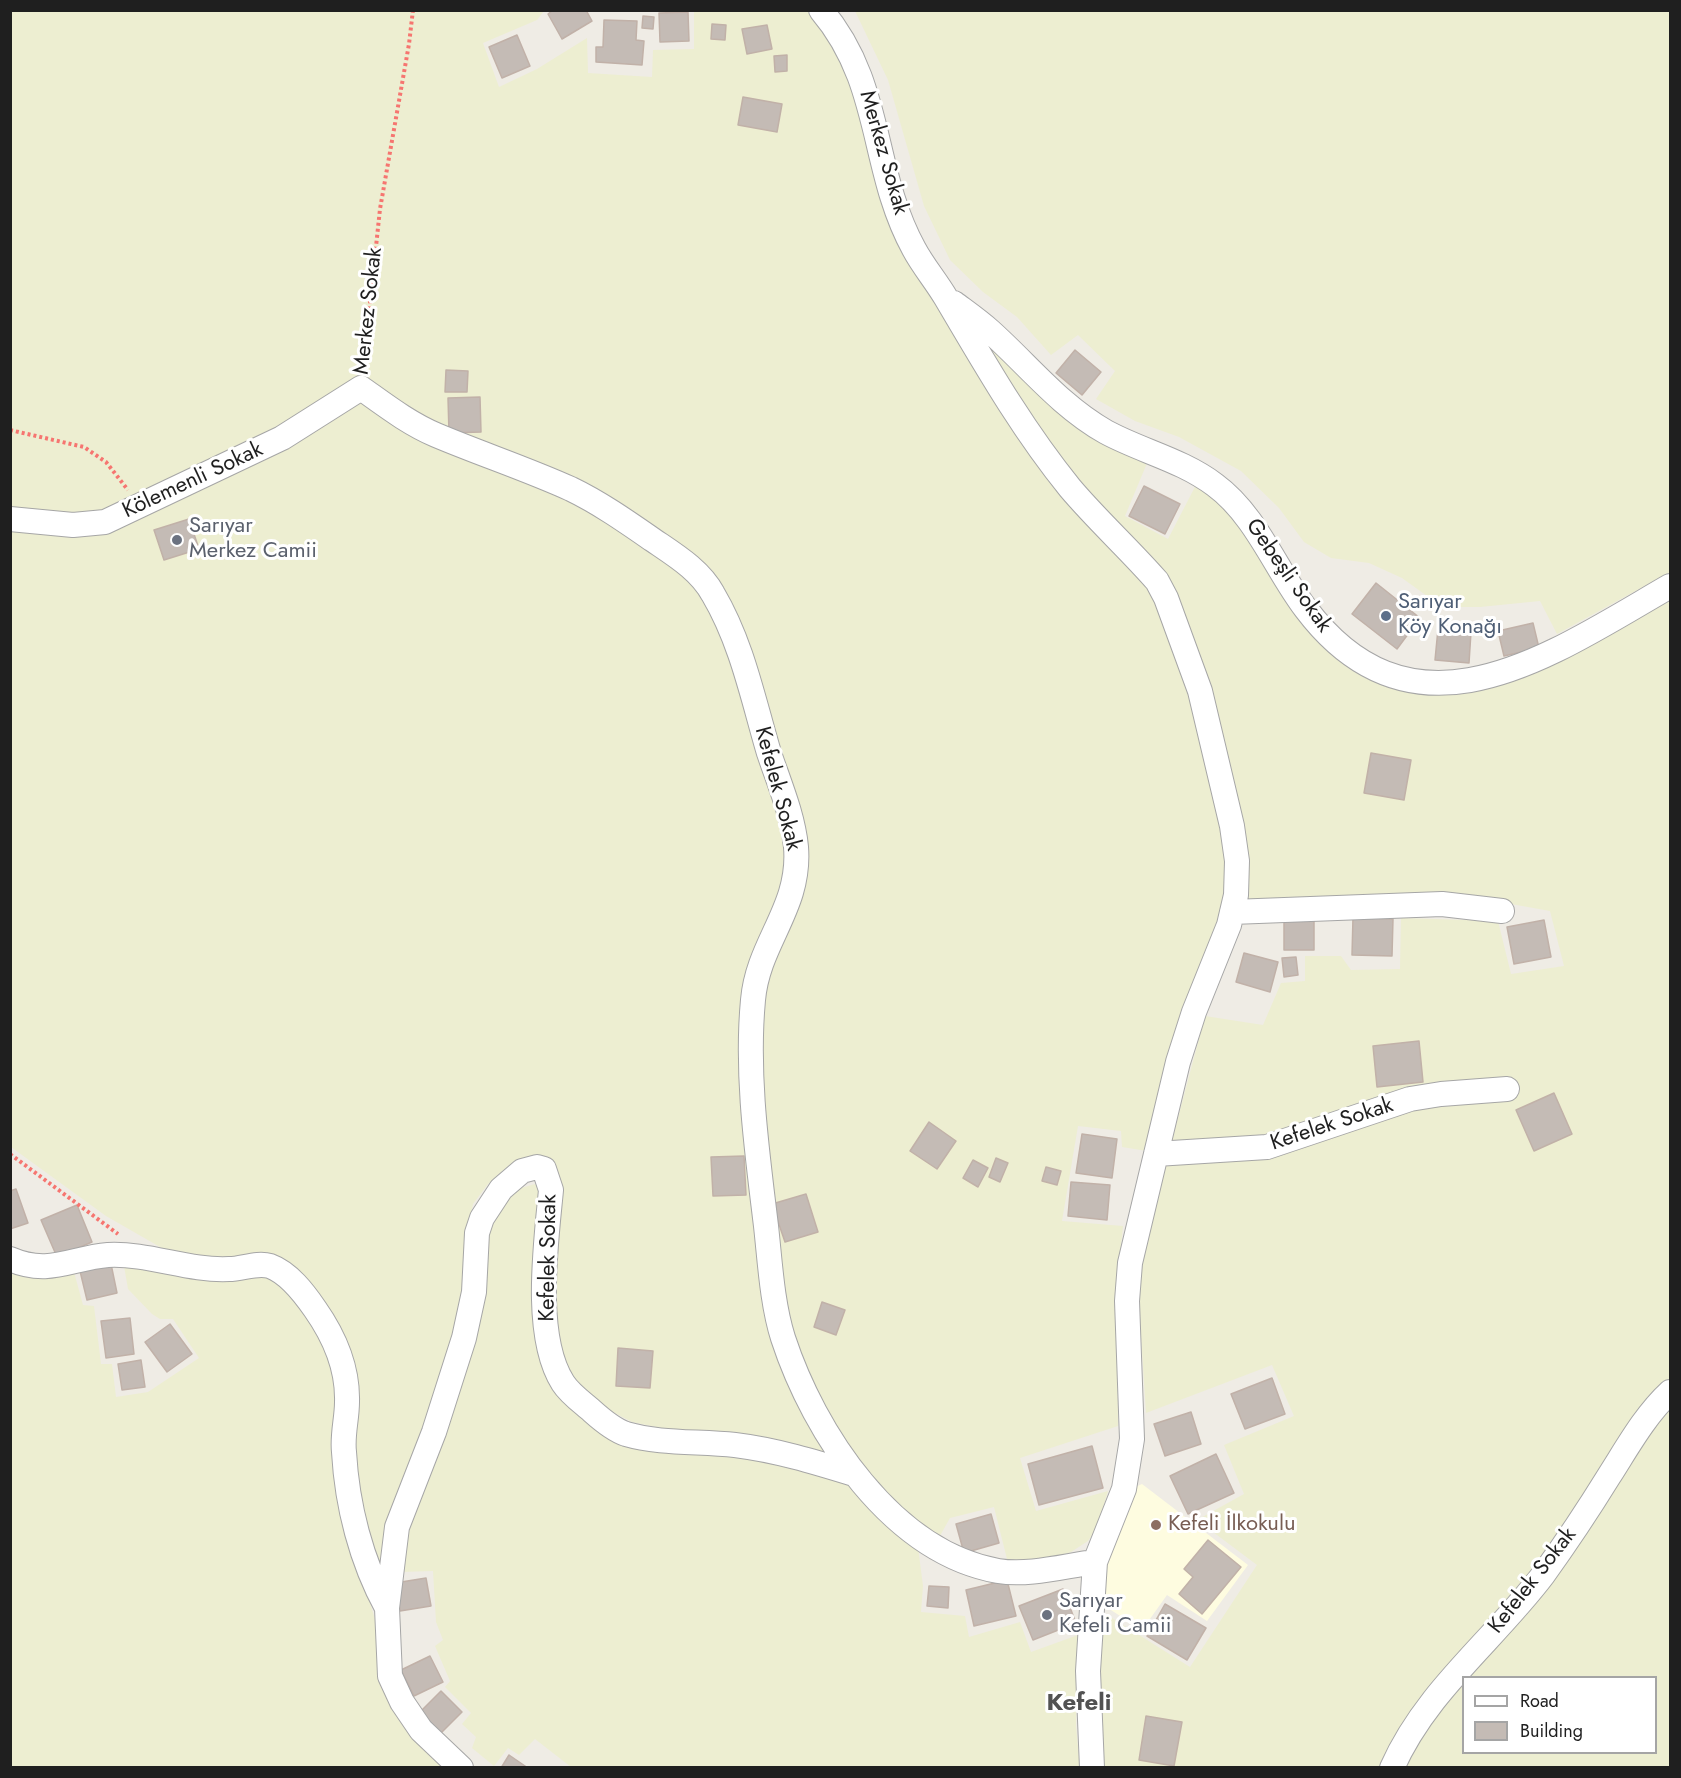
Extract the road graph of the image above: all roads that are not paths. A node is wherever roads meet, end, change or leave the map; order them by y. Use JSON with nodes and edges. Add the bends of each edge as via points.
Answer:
{"nodes":[{"id":1,"x":821,"y":10,"type":"edge"},
{"id":2,"x":945,"y":296,"type":"junction"},
{"id":3,"x":360,"y":388,"type":"joint"},
{"id":4,"x":10,"y":519,"type":"edge"},
{"id":5,"x":1671,"y":586,"type":"edge"},
{"id":6,"x":710,"y":588,"type":"joint"},
{"id":7,"x":1502,"y":911,"type":"dead end"},
{"id":8,"x":1232,"y":912,"type":"junction"},
{"id":9,"x":1507,"y":1089,"type":"dead end"},
{"id":10,"x":1156,"y":1154,"type":"junction"},
{"id":11,"x":10,"y":1259,"type":"edge"},
{"id":12,"x":1671,"y":1392,"type":"edge"},
{"id":13,"x":854,"y":1474,"type":"junction"},
{"id":14,"x":1095,"y":1562,"type":"junction"},
{"id":15,"x":387,"y":1608,"type":"junction"},
{"id":16,"x":461,"y":1767,"type":"edge"},
{"id":17,"x":1092,"y":1767,"type":"edge"},
{"id":18,"x":1392,"y":1767,"type":"edge"}],
"edges":[{"from":1,"to":2,"type":"street","name":"Merkez Sokak","via":[[838,31],[869,99],[893,204],[914,249]]},
{"from":2,"to":5,"type":"street","name":"Gebeşli Sokak","via":[[989,330],[1060,400],[1106,432],[1160,454],[1216,485],[1242,512],[1304,608],[1325,632],[1353,656],[1401,678],[1433,683],[1489,678],[1526,665]]},
{"from":2,"to":8,"type":"street","via":[[1000,391],[1036,442],[1071,488],[1157,581],[1166,597],[1200,691],[1232,826],[1237,861]]},
{"from":3,"to":4,"type":"street","name":"Kölemenli Sokak","via":[[282,438],[105,522],[73,525]]},
{"from":3,"to":6,"type":"street","name":"Merkez Sokak","via":[[434,434],[564,486],[599,505],[694,570]]},
{"from":6,"to":13,"type":"street","name":"Kefelek Sokak","via":[[741,655],[796,844],[794,891],[765,951],[753,994],[750,1045],[774,1287],[782,1333],[795,1371]]},
{"from":7,"to":8,"type":"street","via":[[1431,904]]},
{"from":8,"to":10,"type":"street","via":[[1178,1062]]},
{"from":9,"to":10,"type":"street","name":"Kefelek Sokak","via":[[1410,1100],[1267,1147]]},
{"from":10,"to":14,"type":"street","via":[[1130,1263],[1129,1470]]},
{"from":11,"to":15,"type":"street","via":[[43,1267],[125,1255],[216,1270],[268,1266],[295,1283],[326,1326],[345,1374],[343,1450],[348,1486],[365,1558]]},
{"from":12,"to":18,"type":"street","name":"Kefelek Sokak","via":[[1637,1432],[1543,1574],[1508,1618],[1433,1697]]},
{"from":13,"to":14,"type":"street","name":"Kefelek Sokak","via":[[884,1508],[923,1541],[956,1560],[1001,1571]]},
{"from":13,"to":15,"type":"street","name":"Kefelek Sokak","via":[[769,1451],[647,1439],[623,1433],[585,1405],[564,1385],[554,1367],[548,1337],[544,1269],[551,1190],[544,1169],[522,1171],[501,1189],[477,1233],[474,1292],[464,1338],[434,1432],[397,1527]]},
{"from":14,"to":17,"type":"street","via":[[1088,1671]]},
{"from":15,"to":16,"type":"street","name":"Kefelek Sokak","via":[[390,1676],[402,1702],[421,1730]]}]}
